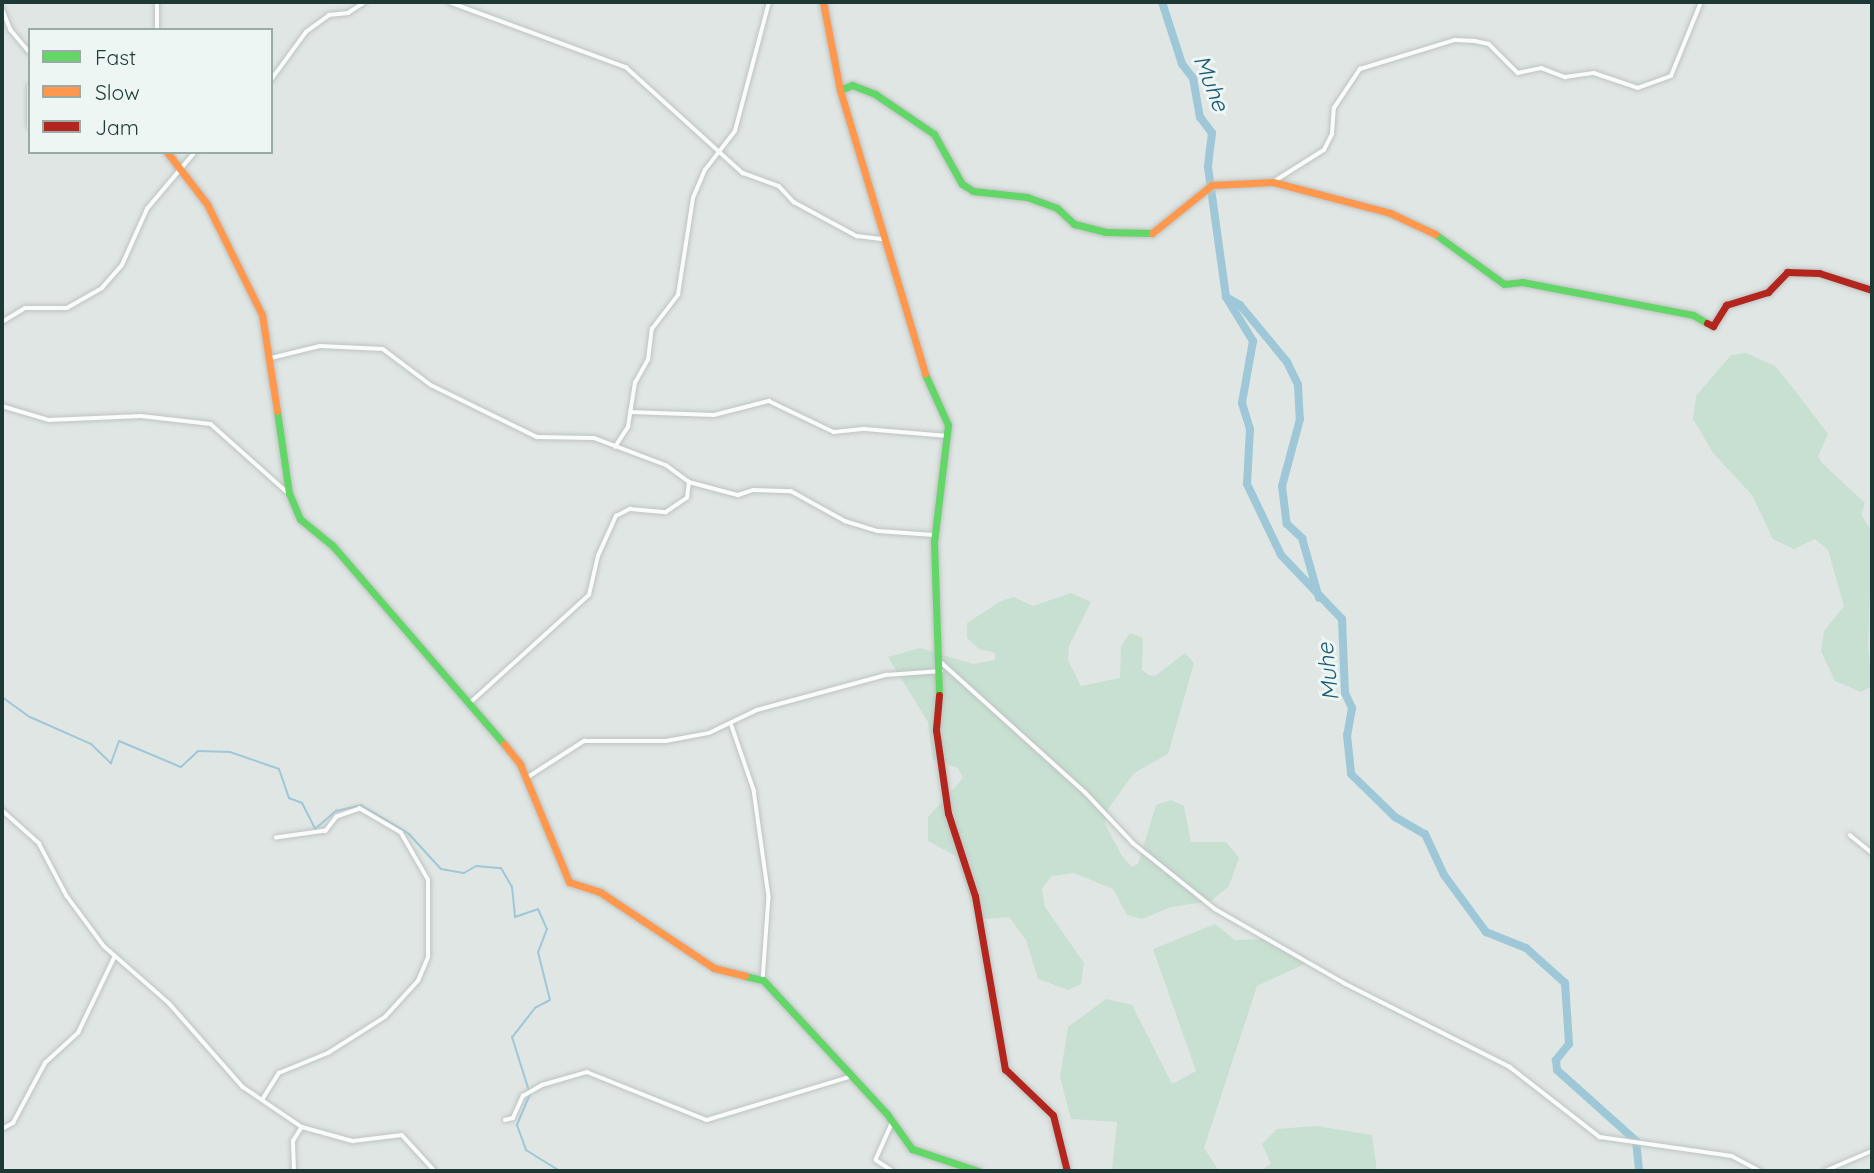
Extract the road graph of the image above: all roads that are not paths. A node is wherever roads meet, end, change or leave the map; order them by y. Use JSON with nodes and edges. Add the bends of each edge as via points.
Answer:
{"nodes":[{"id":1,"x":158,"y":2,"type":"edge"},
{"id":2,"x":365,"y":2,"type":"edge"},
{"id":3,"x":449,"y":2,"type":"edge"},
{"id":4,"x":769,"y":2,"type":"edge"},
{"id":5,"x":822,"y":2,"type":"edge"},
{"id":6,"x":1701,"y":2,"type":"edge"},
{"id":7,"x":2,"y":8,"type":"edge"},
{"id":8,"x":157,"y":28,"type":"edge"},
{"id":9,"x":28,"y":51,"type":"edge"},
{"id":10,"x":273,"y":77,"type":"edge"},
{"id":11,"x":840,"y":90,"type":"junction"},
{"id":12,"x":168,"y":154,"type":"edge"},
{"id":13,"x":193,"y":154,"type":"edge"},
{"id":14,"x":717,"y":154,"type":"junction"},
{"id":15,"x":180,"y":170,"type":"junction"},
{"id":16,"x":1273,"y":182,"type":"junction"},
{"id":17,"x":884,"y":239,"type":"junction"},
{"id":18,"x":1872,"y":290,"type":"edge"},
{"id":19,"x":2,"y":322,"type":"edge"},
{"id":20,"x":271,"y":358,"type":"junction"},
{"id":21,"x":2,"y":406,"type":"edge"},
{"id":22,"x":630,"y":412,"type":"junction"},
{"id":23,"x":948,"y":436,"type":"junction"},
{"id":24,"x":615,"y":446,"type":"junction"},
{"id":25,"x":689,"y":482,"type":"junction"},
{"id":26,"x":289,"y":493,"type":"junction"},
{"id":27,"x":934,"y":535,"type":"junction"},
{"id":28,"x":942,"y":667,"type":"junction"},
{"id":29,"x":470,"y":703,"type":"junction"},
{"id":30,"x":732,"y":725,"type":"junction"},
{"id":31,"x":528,"y":777,"type":"junction"},
{"id":32,"x":2,"y":810,"type":"edge"},
{"id":33,"x":1850,"y":835,"type":"dead end"},
{"id":34,"x":276,"y":838,"type":"dead end"},
{"id":35,"x":1872,"y":853,"type":"edge"},
{"id":36,"x":114,"y":958,"type":"junction"},
{"id":37,"x":763,"y":980,"type":"junction"},
{"id":38,"x":852,"y":1076,"type":"junction"},
{"id":39,"x":262,"y":1101,"type":"junction"},
{"id":40,"x":505,"y":1120,"type":"dead end"},
{"id":41,"x":892,"y":1124,"type":"junction"},
{"id":42,"x":302,"y":1127,"type":"junction"},
{"id":43,"x":2,"y":1129,"type":"edge"},
{"id":44,"x":1872,"y":1151,"type":"edge"},
{"id":45,"x":294,"y":1171,"type":"edge"},
{"id":46,"x":435,"y":1171,"type":"edge"},
{"id":47,"x":892,"y":1171,"type":"edge"},
{"id":48,"x":978,"y":1171,"type":"edge"},
{"id":49,"x":1067,"y":1171,"type":"edge"},
{"id":50,"x":1760,"y":1171,"type":"edge"},
{"id":51,"x":1825,"y":1171,"type":"edge"}],
"edges":[{"from":1,"to":8,"type":"street"},
{"from":2,"to":10,"type":"street","via":[[348,13],[329,15],[306,32]]},
{"from":3,"to":14,"type":"street","via":[[626,67],[645,87],[672,103]]},
{"from":4,"to":14,"type":"street","via":[[735,131]]},
{"from":5,"to":11,"type":"street"},
{"from":6,"to":16,"type":"street","via":[[1671,76],[1638,88],[1594,73],[1564,77],[1541,68],[1518,73],[1489,44],[1475,41],[1455,40],[1360,69],[1334,108],[1332,134],[1324,150]]},
{"from":7,"to":9,"type":"street","via":[[11,30]]},
{"from":11,"to":16,"type":"street","via":[[852,85],[875,94],[884,105],[934,134],[962,184],[973,191],[1027,197],[1056,208],[1074,223],[1105,232],[1158,233],[1215,184]]},
{"from":11,"to":17,"type":"street","via":[[874,190]]},
{"from":12,"to":15,"type":"street"},
{"from":13,"to":15,"type":"street"},
{"from":14,"to":17,"type":"street","via":[[857,236]]},
{"from":14,"to":22,"type":"street","via":[[698,183],[678,295],[652,329]]},
{"from":15,"to":19,"type":"street","via":[[147,209],[122,265],[102,288],[67,308],[25,309]]},
{"from":15,"to":20,"type":"street","via":[[207,204],[246,277],[262,315]]},
{"from":16,"to":18,"type":"street","via":[[1390,213],[1452,242],[1490,279],[1504,284],[1522,282],[1693,315],[1713,326],[1726,304],[1768,292],[1787,272],[1819,273]]},
{"from":17,"to":23,"type":"street","via":[[916,329],[926,377],[946,411]]},
{"from":20,"to":24,"type":"street","via":[[320,346],[383,349],[431,386],[537,437],[594,438]]},
{"from":20,"to":26,"type":"street"},
{"from":21,"to":26,"type":"street","via":[[48,420],[141,416],[211,424]]},
{"from":22,"to":23,"type":"street","via":[[714,415],[769,401],[834,432],[865,429]]},
{"from":22,"to":24,"type":"street"},
{"from":23,"to":27,"type":"street"},
{"from":24,"to":25,"type":"street","via":[[666,465]]},
{"from":25,"to":27,"type":"street","via":[[738,495],[753,489],[791,491],[845,521],[891,533]]},
{"from":25,"to":29,"type":"street","via":[[687,498],[666,512],[630,509],[616,516],[598,556],[589,595]]},
{"from":26,"to":29,"type":"street","via":[[300,519],[333,546]]},
{"from":27,"to":28,"type":"street"},
{"from":28,"to":30,"type":"street","via":[[886,675],[757,710]]},
{"from":28,"to":49,"type":"street","via":[[940,770],[975,896],[1005,1069],[1053,1115]]},
{"from":28,"to":50,"type":"street","via":[[1085,792],[1133,843],[1215,909],[1510,1067],[1600,1137],[1732,1156]]},
{"from":29,"to":31,"type":"street"},
{"from":30,"to":31,"type":"street","via":[[666,741],[584,741]]},
{"from":30,"to":37,"type":"street","via":[[754,790],[769,897]]},
{"from":31,"to":37,"type":"street","via":[[575,888],[600,892],[714,968]]},
{"from":32,"to":36,"type":"street","via":[[39,843],[67,896]]},
{"from":33,"to":35,"type":"street"},
{"from":34,"to":39,"type":"street","via":[[326,831],[337,817],[360,809],[401,833],[428,880],[428,957],[418,981],[385,1017],[328,1052],[279,1073]]},
{"from":36,"to":39,"type":"street","via":[[169,1003],[208,1052]]},
{"from":36,"to":43,"type":"street","via":[[78,1033],[45,1063],[13,1123]]},
{"from":37,"to":38,"type":"street"},
{"from":38,"to":40,"type":"street","via":[[707,1120],[690,1118],[602,1074],[587,1072],[523,1096],[513,1118]]},
{"from":38,"to":41,"type":"street"},
{"from":39,"to":42,"type":"street"},
{"from":41,"to":47,"type":"street","via":[[876,1160]]},
{"from":41,"to":48,"type":"street","via":[[912,1149]]},
{"from":42,"to":45,"type":"street","via":[[293,1141]]},
{"from":42,"to":46,"type":"street","via":[[353,1141],[402,1135]]},
{"from":44,"to":51,"type":"street"}]}
